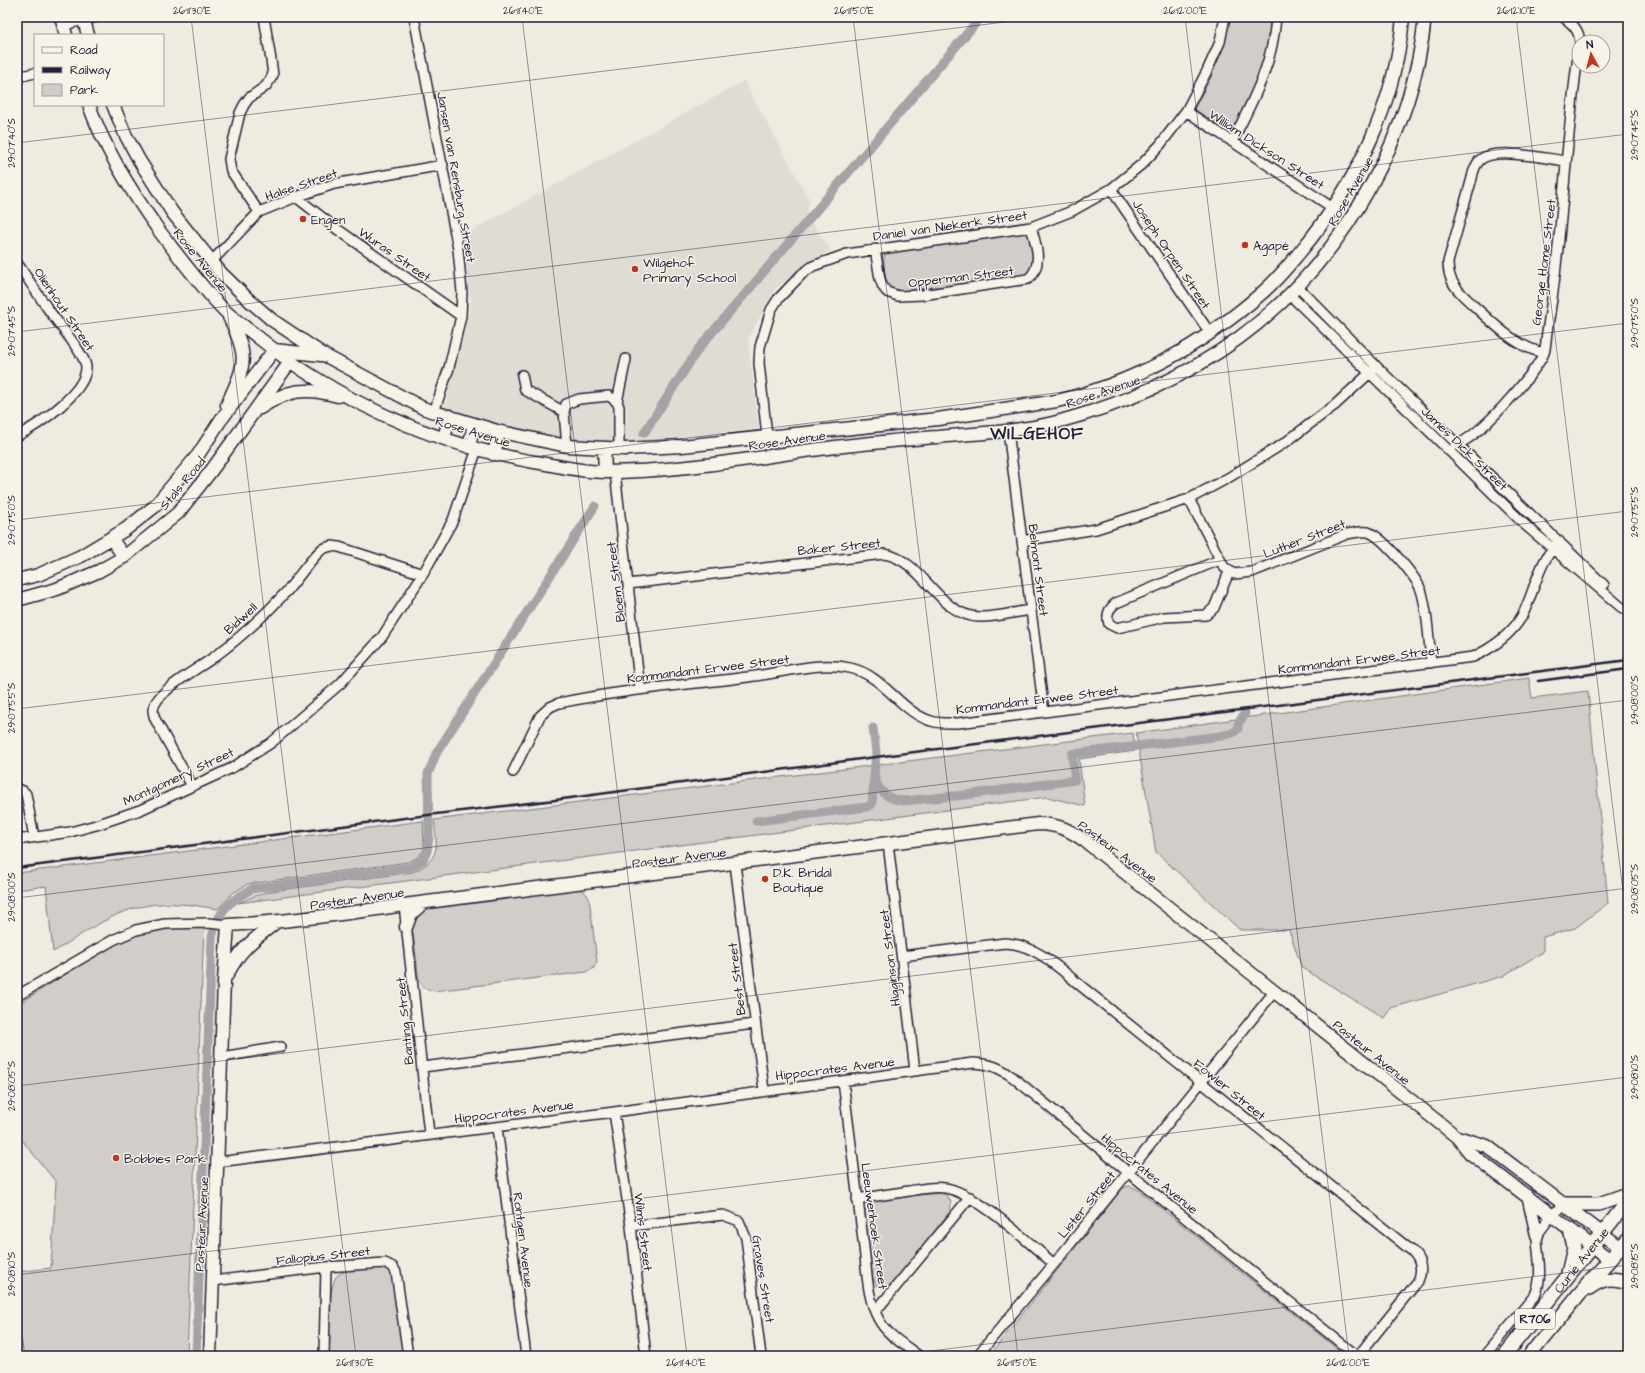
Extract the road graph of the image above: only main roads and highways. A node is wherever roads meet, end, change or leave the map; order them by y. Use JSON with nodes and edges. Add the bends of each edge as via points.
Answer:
{"nodes":[{"id":1,"x":1628,"y":1194,"type":"edge"},
{"id":2,"x":1628,"y":1202,"type":"edge"},
{"id":3,"x":1564,"y":1204,"type":"road end"},
{"id":4,"x":1570,"y":1229,"type":"road end"},
{"id":5,"x":1624,"y":1243,"type":"edge"},
{"id":6,"x":1565,"y":1282,"type":"junction"},
{"id":7,"x":1628,"y":1282,"type":"edge"},
{"id":8,"x":1580,"y":1293,"type":"junction"},
{"id":9,"x":1504,"y":1356,"type":"edge"},
{"id":10,"x":1529,"y":1356,"type":"edge"}],
"edges":[{"from":1,"to":3,"type":"main road","via":[[1599,1204]]},
{"from":2,"to":6,"type":"main road","name":"Curie Avenue","number":"R706"},
{"from":4,"to":6,"type":"main road","via":[[1574,1248]]},
{"from":5,"to":8,"type":"main road","name":"Curie Avenue","number":"R706"},
{"from":6,"to":9,"type":"main road","name":"Curie Avenue","number":"R706"},
{"from":7,"to":8,"type":"main road","via":[[1614,1278],[1602,1280]]},
{"from":8,"to":10,"type":"main road","name":"Curie Avenue","number":"R706"}]}
